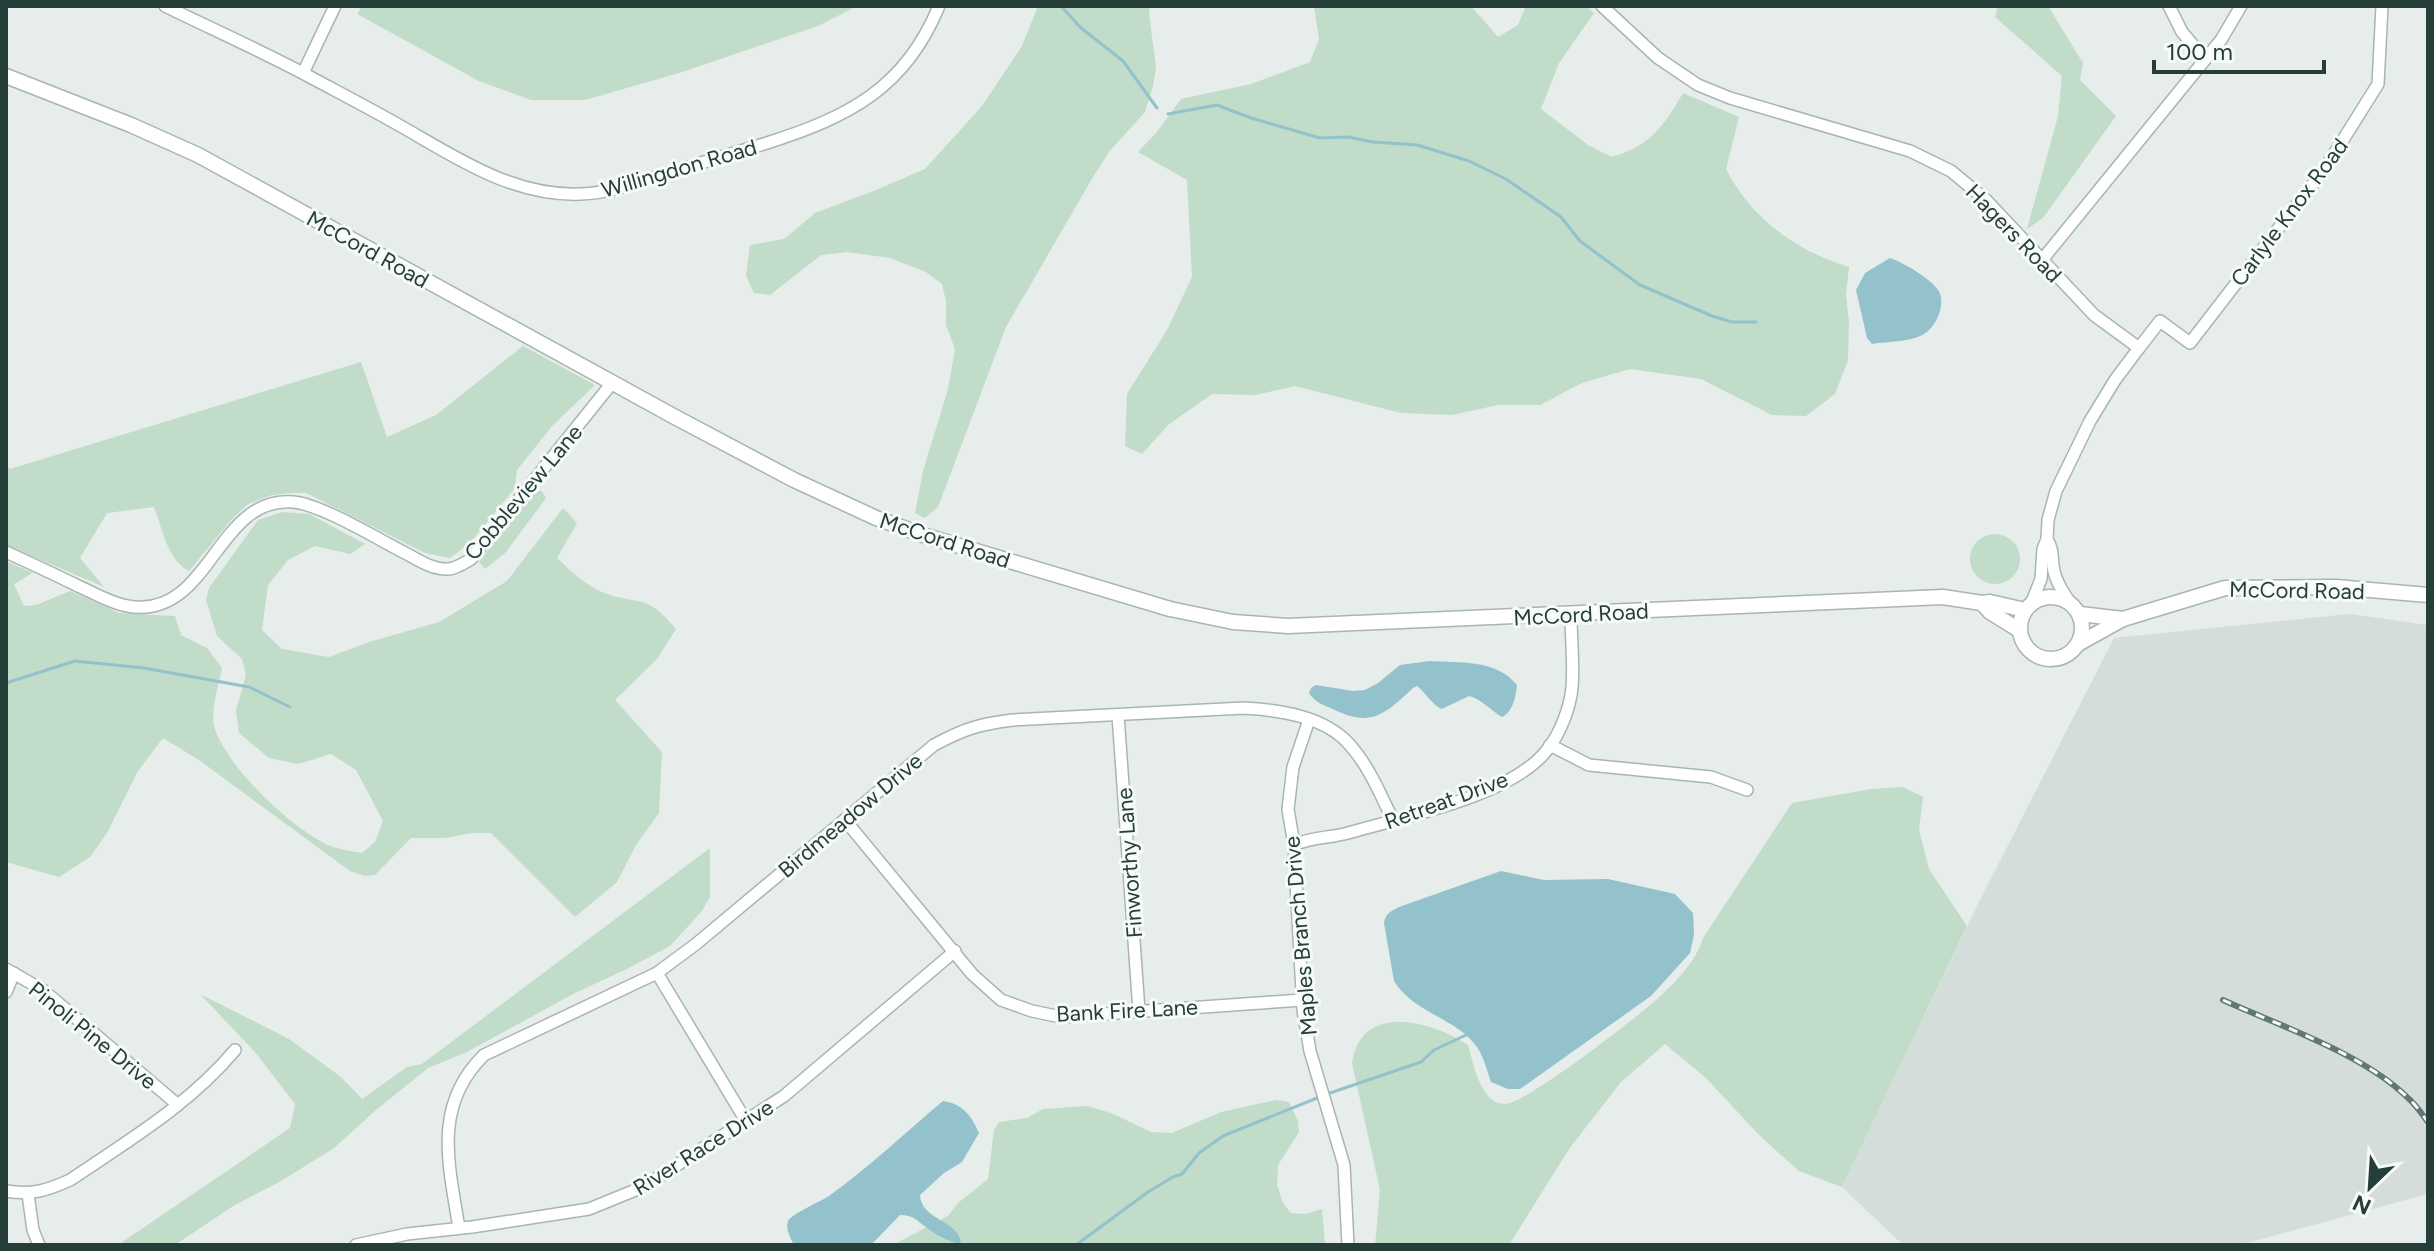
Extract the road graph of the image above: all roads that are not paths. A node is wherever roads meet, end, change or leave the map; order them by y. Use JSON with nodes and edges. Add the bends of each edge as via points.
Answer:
{"nodes":[{"id":1,"x":165,"y":6,"type":"edge"},
{"id":2,"x":335,"y":6,"type":"edge"},
{"id":3,"x":939,"y":6,"type":"edge"},
{"id":4,"x":1602,"y":6,"type":"edge"},
{"id":5,"x":2169,"y":6,"type":"edge"},
{"id":6,"x":2241,"y":6,"type":"edge"},
{"id":7,"x":2382,"y":6,"type":"edge"},
{"id":8,"x":2205,"y":59,"type":"junction"},
{"id":9,"x":303,"y":73,"type":"junction"},
{"id":10,"x":6,"y":76,"type":"edge"},
{"id":11,"x":2042,"y":260,"type":"junction"},
{"id":12,"x":2139,"y":348,"type":"junction"},
{"id":13,"x":612,"y":383,"type":"junction"},
{"id":14,"x":2047,"y":539,"type":"junction"},
{"id":15,"x":6,"y":552,"type":"edge"},
{"id":16,"x":2428,"y":595,"type":"edge"},
{"id":17,"x":1982,"y":603,"type":"junction"},
{"id":18,"x":2028,"y":607,"type":"junction"},
{"id":19,"x":2076,"y":609,"type":"junction"},
{"id":20,"x":1571,"y":615,"type":"junction"},
{"id":21,"x":2123,"y":619,"type":"junction"},
{"id":22,"x":2019,"y":630,"type":"junction"},
{"id":23,"x":2078,"y":644,"type":"junction"},
{"id":24,"x":1118,"y":715,"type":"junction"},
{"id":25,"x":1309,"y":720,"type":"junction"},
{"id":26,"x":1550,"y":745,"type":"junction"},
{"id":27,"x":1747,"y":790,"type":"dead end"},
{"id":28,"x":845,"y":820,"type":"junction"},
{"id":29,"x":1393,"y":820,"type":"junction"},
{"id":30,"x":1294,"y":845,"type":"junction"},
{"id":31,"x":955,"y":951,"type":"junction"},
{"id":32,"x":10,"y":971,"type":"edge"},
{"id":33,"x":657,"y":973,"type":"junction"},
{"id":34,"x":6,"y":992,"type":"edge"},
{"id":35,"x":1302,"y":1000,"type":"junction"},
{"id":36,"x":1139,"y":1011,"type":"junction"},
{"id":37,"x":235,"y":1050,"type":"dead end"},
{"id":38,"x":178,"y":1105,"type":"junction"},
{"id":39,"x":746,"y":1121,"type":"junction"},
{"id":40,"x":6,"y":1191,"type":"edge"},
{"id":41,"x":28,"y":1194,"type":"junction"},
{"id":42,"x":459,"y":1228,"type":"junction"},
{"id":43,"x":39,"y":1245,"type":"edge"},
{"id":44,"x":356,"y":1245,"type":"edge"},
{"id":45,"x":1348,"y":1245,"type":"edge"}],
"edges":[{"from":1,"to":9,"type":"street","name":"Willingdon Road"},
{"from":2,"to":9,"type":"street"},
{"from":3,"to":9,"type":"street","name":"Willingdon Road","via":[[920,44],[895,75],[846,113],[804,131],[603,192],[538,191],[507,182]]},
{"from":4,"to":11,"type":"street","name":"Hagers Road","via":[[1658,58],[1705,89],[1941,165],[1966,181]]},
{"from":5,"to":8,"type":"street"},
{"from":6,"to":8,"type":"street"},
{"from":7,"to":12,"type":"street","name":"Carlyle Knox Road","via":[[2378,84],[2326,167],[2190,343],[2160,321]]},
{"from":8,"to":11,"type":"street"},
{"from":10,"to":13,"type":"street","name":"McCord Road","via":[[198,155]]},
{"from":11,"to":12,"type":"street","name":"Hagers Road","via":[[2094,315]]},
{"from":12,"to":14,"type":"street","via":[[2076,447],[2056,491]]},
{"from":13,"to":15,"type":"street","name":"Cobbleview Lane","via":[[471,559],[449,569],[427,564],[317,508],[291,502],[249,514],[185,590],[160,605],[113,602]]},
{"from":13,"to":20,"type":"street","name":"McCord Road","via":[[876,518],[1170,609],[1288,626]]},
{"from":14,"to":18,"type":"street","via":[[2041,579]]},
{"from":14,"to":19,"type":"street","via":[[2058,585]]},
{"from":16,"to":21,"type":"street","name":"McCord Road","via":[[2336,587],[2225,588]]},
{"from":17,"to":18,"type":"street","name":"McCord Road"},
{"from":17,"to":20,"type":"street","name":"McCord Road","via":[[1943,597]]},
{"from":17,"to":22,"type":"street","name":"McCord Road"},
{"from":18,"to":19,"type":"street","name":"McCord Road","via":[[2056,597]]},
{"from":18,"to":22,"type":"street"},
{"from":19,"to":21,"type":"street","name":"McCord Road"},
{"from":19,"to":23,"type":"street","via":[[2082,627]]},
{"from":20,"to":26,"type":"street","name":"Retreat Drive","via":[[1572,689]]},
{"from":21,"to":23,"type":"street","name":"McCord Road"},
{"from":22,"to":23,"type":"street","name":"McCord Road","via":[[2026,649],[2047,659],[2064,656]]},
{"from":24,"to":25,"type":"street","name":"Birdmeadow Drive","via":[[1244,708],[1277,710]]},
{"from":24,"to":28,"type":"street","name":"Birdmeadow Drive","via":[[977,724],[934,745]]},
{"from":24,"to":36,"type":"street","name":"Finworthy Lane"},
{"from":25,"to":29,"type":"street","name":"Birdmeadow Drive","via":[[1347,741]]},
{"from":25,"to":30,"type":"street","name":"Maples Branch Drive","via":[[1289,786]]},
{"from":26,"to":27,"type":"street","via":[[1589,765],[1711,777]]},
{"from":26,"to":29,"type":"street","name":"Retreat Drive","via":[[1499,786]]},
{"from":28,"to":31,"type":"street","name":"Bank Fire Lane"},
{"from":28,"to":33,"type":"street","name":"Birdmeadow Drive"},
{"from":29,"to":30,"type":"street","name":"Retreat Drive"},
{"from":30,"to":35,"type":"street","name":"Maples Branch Drive"},
{"from":31,"to":36,"type":"street","name":"Bank Fire Lane","via":[[1001,1000],[1032,1011],[1061,1017]]},
{"from":31,"to":39,"type":"street","name":"River Race Drive","via":[[784,1096]]},
{"from":32,"to":34,"type":"street"},
{"from":32,"to":38,"type":"street","name":"Pinoli Pine Drive","via":[[43,990]]},
{"from":33,"to":39,"type":"street"},
{"from":33,"to":42,"type":"street","name":"Birdmeadow Drive","via":[[484,1055],[470,1068],[449,1117],[446,1148]]},
{"from":35,"to":36,"type":"street","name":"Bank Fire Lane"},
{"from":35,"to":45,"type":"street","name":"Maples Branch Drive","via":[[1308,1042],[1344,1165]]},
{"from":37,"to":38,"type":"street"},
{"from":38,"to":41,"type":"street","via":[[70,1180]]},
{"from":39,"to":42,"type":"street","name":"River Race Drive","via":[[643,1187],[609,1202]]},
{"from":40,"to":41,"type":"street"},
{"from":41,"to":43,"type":"street"},
{"from":42,"to":44,"type":"street","name":"River Race Drive"}]}
